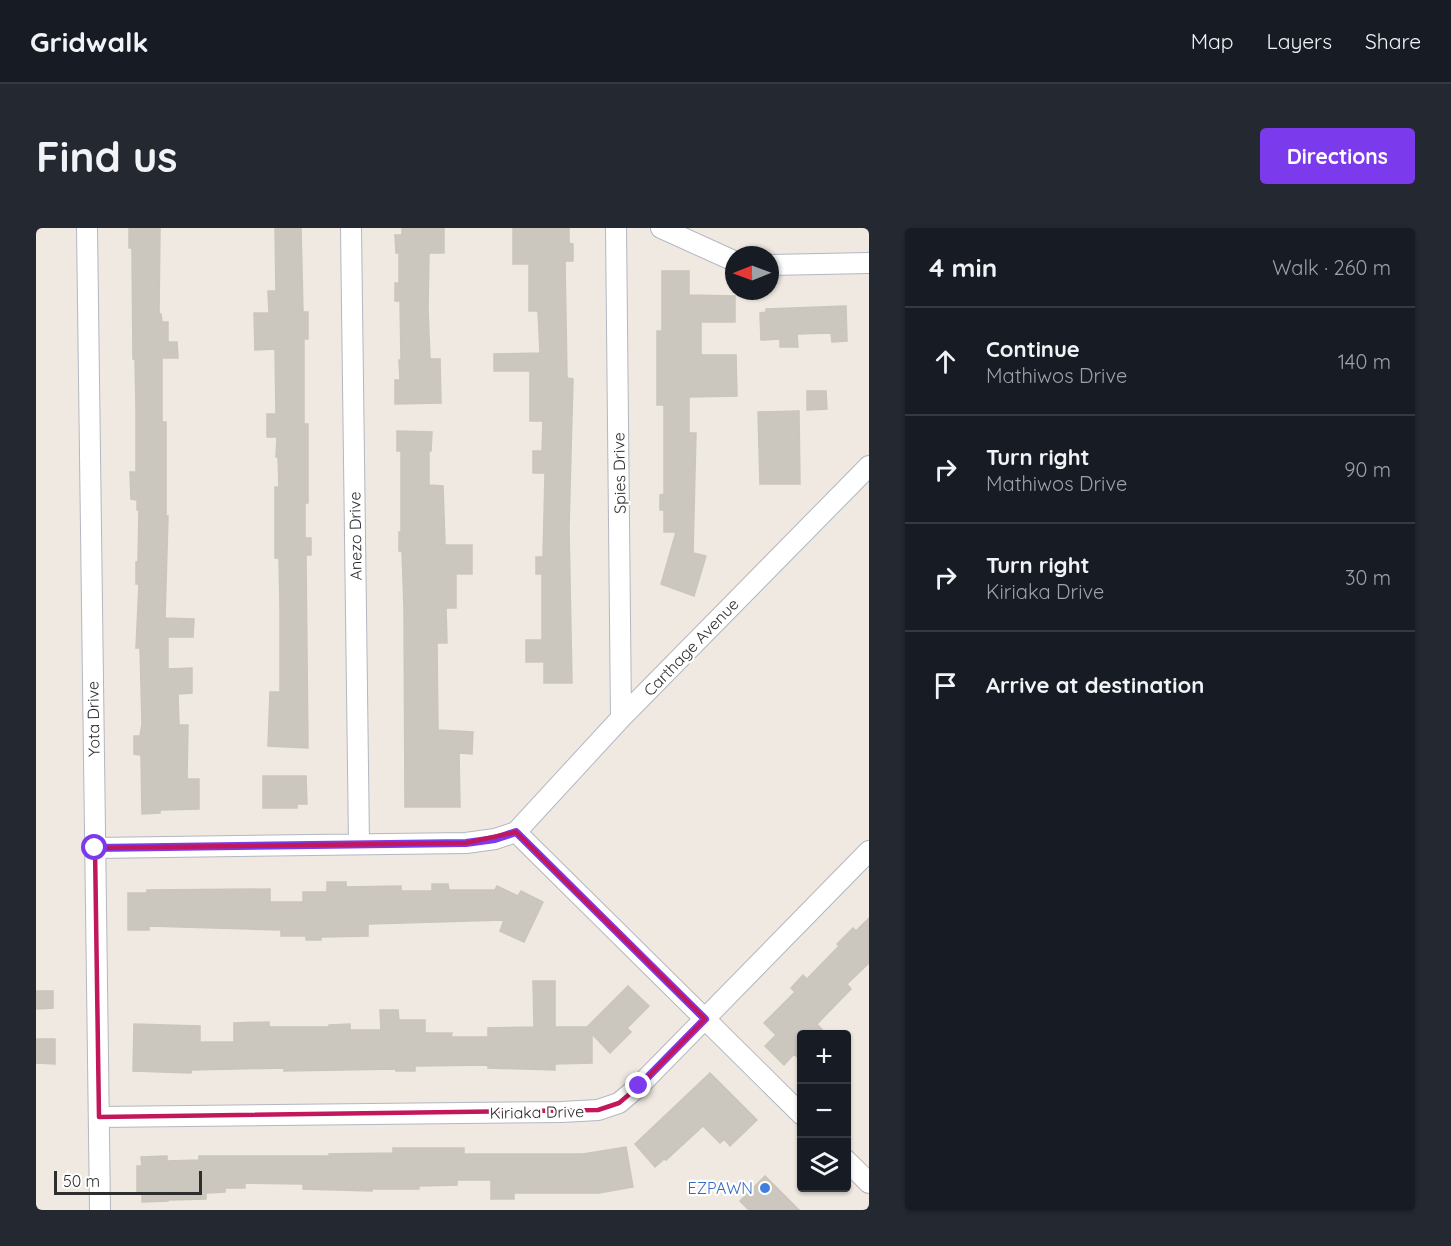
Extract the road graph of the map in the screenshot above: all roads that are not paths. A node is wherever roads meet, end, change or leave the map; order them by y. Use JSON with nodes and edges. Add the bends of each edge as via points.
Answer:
{"nodes":[{"id":1,"x":87,"y":228,"type":"edge"},
{"id":2,"x":351,"y":228,"type":"edge"},
{"id":3,"x":616,"y":228,"type":"edge"},
{"id":4,"x":661,"y":228,"type":"edge"},
{"id":5,"x":725,"y":257,"type":"edge"},
{"id":6,"x":869,"y":263,"type":"edge"},
{"id":7,"x":779,"y":265,"type":"edge"},
{"id":8,"x":869,"y":465,"type":"edge"},
{"id":9,"x":621,"y":718,"type":"junction"},
{"id":10,"x":516,"y":832,"type":"junction"},
{"id":11,"x":359,"y":844,"type":"junction"},
{"id":12,"x":95,"y":848,"type":"junction"},
{"id":13,"x":869,"y":851,"type":"edge"},
{"id":14,"x":705,"y":1019,"type":"junction"},
{"id":15,"x":797,"y":1111,"type":"edge"},
{"id":16,"x":99,"y":1117,"type":"junction"},
{"id":17,"x":851,"y":1165,"type":"edge"},
{"id":18,"x":869,"y":1183,"type":"edge"},
{"id":19,"x":100,"y":1210,"type":"edge"}],
"edges":[{"from":1,"to":12,"type":"street","name":"Yota Drive"},
{"from":2,"to":11,"type":"street","name":"Anezo Drive"},
{"from":3,"to":9,"type":"street","name":"Spies Drive"},
{"from":4,"to":5,"type":"street"},
{"from":6,"to":7,"type":"street"},
{"from":8,"to":9,"type":"street","name":"Carthage Avenue"},
{"from":9,"to":10,"type":"street","name":"Carthage Avenue"},
{"from":10,"to":11,"type":"street","via":[[466,843]]},
{"from":10,"to":14,"type":"street"},
{"from":11,"to":12,"type":"street"},
{"from":12,"to":16,"type":"street","name":"Yota Drive"},
{"from":13,"to":14,"type":"street","name":"Kiriaka Drive"},
{"from":14,"to":15,"type":"street"},
{"from":14,"to":16,"type":"street","name":"Kiriaka Drive","via":[[639,1086],[619,1103],[598,1110]]},
{"from":16,"to":19,"type":"street","name":"Yota Drive"},
{"from":17,"to":18,"type":"street"}]}
